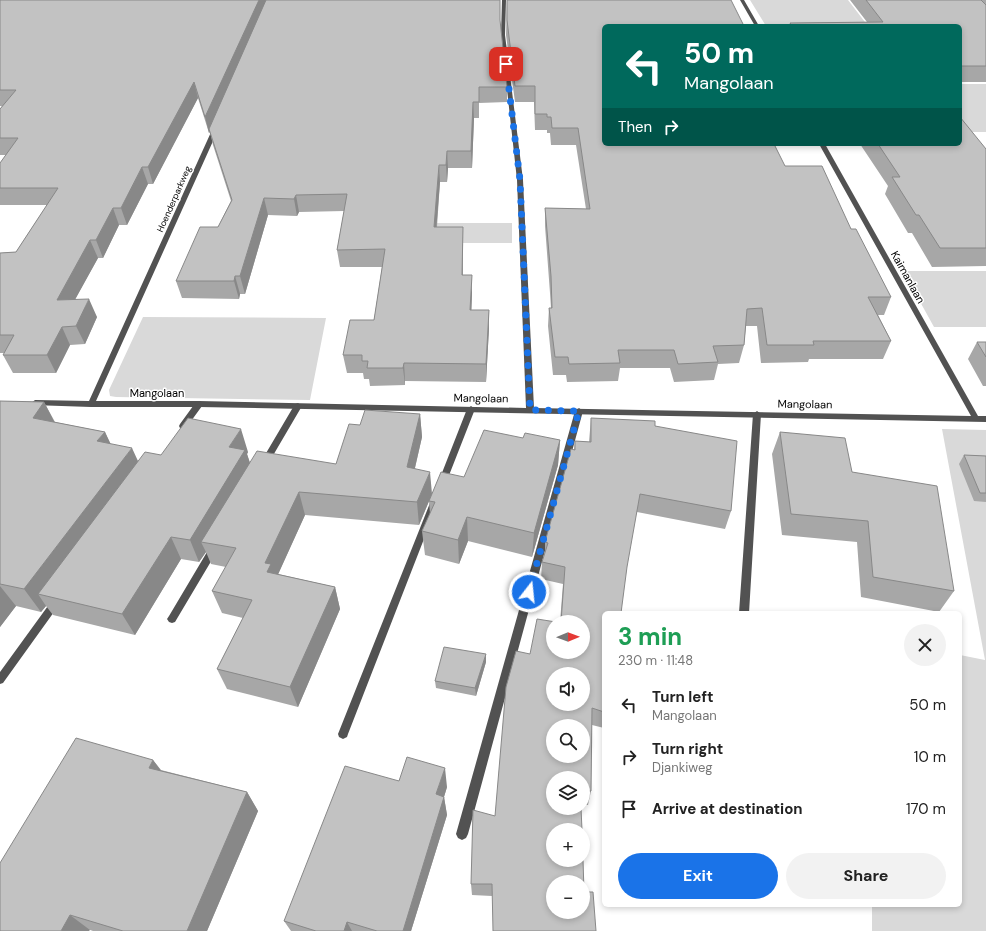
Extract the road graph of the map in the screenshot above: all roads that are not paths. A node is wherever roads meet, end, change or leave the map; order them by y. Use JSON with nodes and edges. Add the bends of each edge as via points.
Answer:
{"nodes":[{"id":1,"x":504,"y":0,"type":"edge"},
{"id":2,"x":742,"y":0,"type":"edge"},
{"id":3,"x":756,"y":24,"type":"edge"},
{"id":4,"x":217,"y":126,"type":"edge"},
{"id":5,"x":823,"y":146,"type":"edge"},
{"id":6,"x":30,"y":403,"type":"edge"},
{"id":7,"x":91,"y":404,"type":"junction"},
{"id":8,"x":199,"y":404,"type":"junction"},
{"id":9,"x":298,"y":406,"type":"junction"},
{"id":10,"x":471,"y":409,"type":"junction"},
{"id":11,"x":530,"y":410,"type":"junction"},
{"id":12,"x":579,"y":411,"type":"junction"},
{"id":13,"x":757,"y":414,"type":"junction"},
{"id":14,"x":976,"y":419,"type":"junction"},
{"id":15,"x":986,"y":419,"type":"edge"},
{"id":16,"x":176,"y":436,"type":"edge"},
{"id":17,"x":261,"y":468,"type":"edge"},
{"id":18,"x":217,"y":543,"type":"edge"},
{"id":19,"x":60,"y":596,"type":"edge"},
{"id":20,"x":744,"y":611,"type":"edge"},
{"id":21,"x":172,"y":619,"type":"dead end"},
{"id":22,"x":0,"y":680,"type":"edge"},
{"id":23,"x":343,"y":734,"type":"dead end"},
{"id":24,"x":462,"y":834,"type":"dead end"}],
"edges":[{"from":1,"to":11,"type":"street","via":[[503,35],[520,180]]},
{"from":2,"to":3,"type":"street"},
{"from":4,"to":7,"type":"street","name":"Hoenderparkweg"},
{"from":5,"to":14,"type":"street","name":"Kaimanlaan"},
{"from":6,"to":7,"type":"street","name":"Mangolaan"},
{"from":7,"to":8,"type":"street","name":"Mangolaan"},
{"from":8,"to":9,"type":"street","name":"Mangolaan"},
{"from":8,"to":16,"type":"street"},
{"from":9,"to":10,"type":"street","name":"Mangolaan"},
{"from":9,"to":17,"type":"street"},
{"from":10,"to":11,"type":"street","name":"Mangolaan"},
{"from":10,"to":23,"type":"street"},
{"from":11,"to":12,"type":"street","name":"Mangolaan"},
{"from":12,"to":13,"type":"street","name":"Mangolaan"},
{"from":12,"to":24,"type":"street"},
{"from":13,"to":14,"type":"street","name":"Mangolaan"},
{"from":13,"to":20,"type":"street"},
{"from":14,"to":15,"type":"street","name":"Mangolaan"},
{"from":18,"to":21,"type":"street"},
{"from":19,"to":22,"type":"street"}]}
